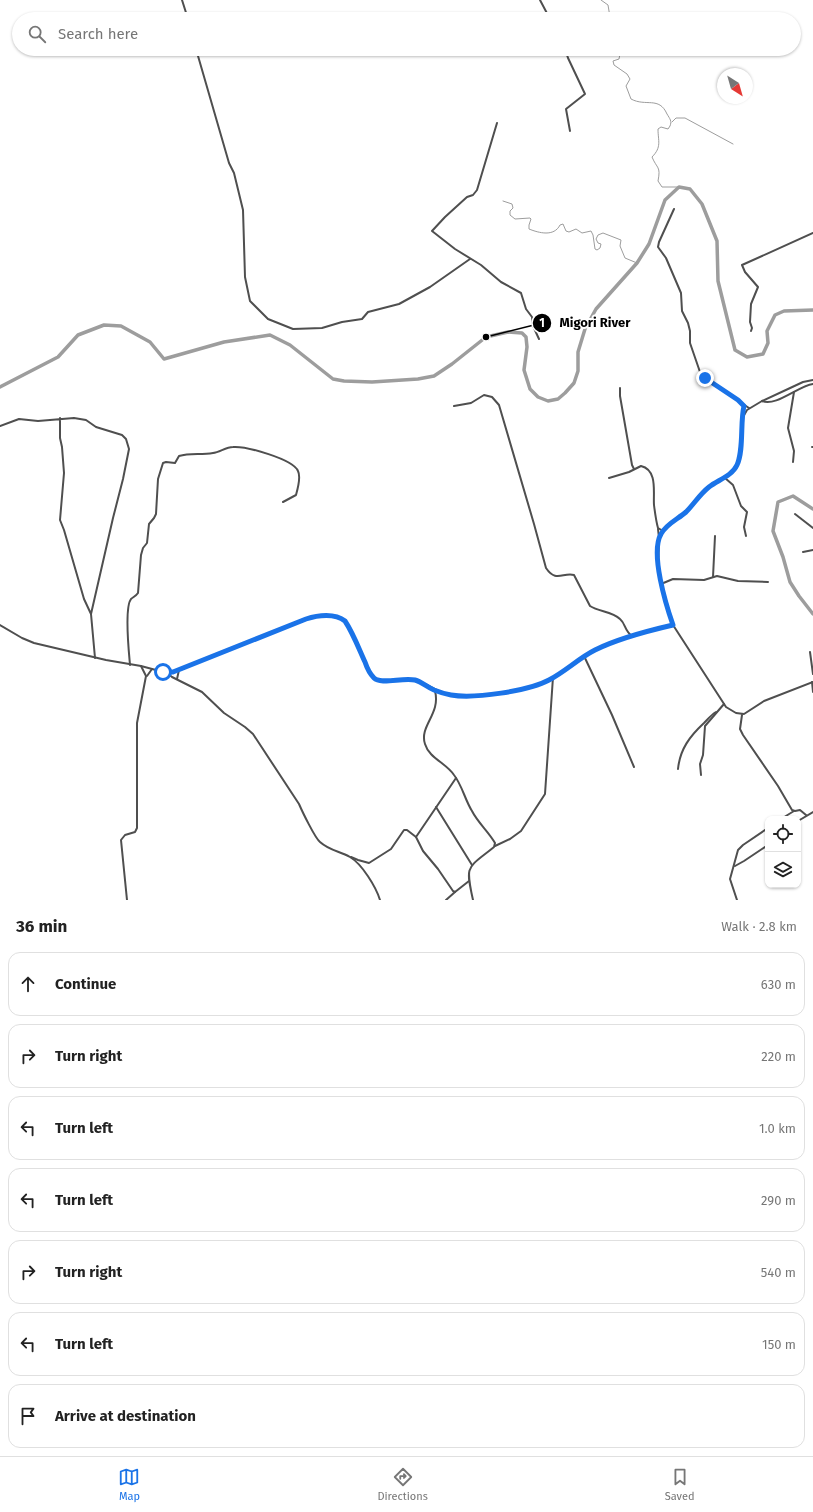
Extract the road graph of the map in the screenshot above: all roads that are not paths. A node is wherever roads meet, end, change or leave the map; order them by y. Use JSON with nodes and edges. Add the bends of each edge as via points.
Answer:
{"nodes":[{"id":1,"x":182,"y":0,"type":"edge"},
{"id":2,"x":540,"y":0,"type":"edge"},
{"id":3,"x":186,"y":12,"type":"edge"},
{"id":4,"x":546,"y":12,"type":"edge"},
{"id":5,"x":198,"y":56,"type":"edge"},
{"id":6,"x":567,"y":56,"type":"edge"},
{"id":7,"x":497,"y":123,"type":"dead end"},
{"id":8,"x":570,"y":131,"type":"dead end"},
{"id":9,"x":674,"y":209,"type":"dead end"},
{"id":10,"x":813,"y":232,"type":"edge"},
{"id":11,"x":470,"y":259,"type":"junction"},
{"id":12,"x":751,"y":331,"type":"dead end"},
{"id":13,"x":539,"y":339,"type":"dead end"},
{"id":14,"x":813,"y":380,"type":"edge"},
{"id":15,"x":813,"y":384,"type":"edge"},
{"id":16,"x":620,"y":388,"type":"dead end"},
{"id":17,"x":794,"y":392,"type":"junction"},
{"id":18,"x":762,"y":401,"type":"junction"},
{"id":19,"x":454,"y":406,"type":"dead end"},
{"id":20,"x":744,"y":406,"type":"junction"},
{"id":21,"x":749,"y":408,"type":"junction"},
{"id":22,"x":744,"y":412,"type":"junction"},
{"id":23,"x":60,"y":418,"type":"junction"},
{"id":24,"x":0,"y":426,"type":"edge"},
{"id":25,"x":793,"y":462,"type":"dead end"},
{"id":26,"x":634,"y":469,"type":"junction"},
{"id":27,"x":609,"y":478,"type":"dead end"},
{"id":28,"x":725,"y":478,"type":"junction"},
{"id":29,"x":284,"y":502,"type":"dead end"},
{"id":30,"x":795,"y":514,"type":"dead end"},
{"id":31,"x":813,"y":528,"type":"edge"},
{"id":32,"x":658,"y":529,"type":"junction"},
{"id":33,"x":663,"y":531,"type":"junction"},
{"id":34,"x":715,"y":536,"type":"dead end"},
{"id":35,"x":746,"y":536,"type":"dead end"},
{"id":36,"x":659,"y":538,"type":"junction"},
{"id":37,"x":813,"y":550,"type":"edge"},
{"id":38,"x":803,"y":552,"type":"dead end"},
{"id":39,"x":713,"y":577,"type":"junction"},
{"id":40,"x":768,"y":582,"type":"dead end"},
{"id":41,"x":661,"y":584,"type":"junction"},
{"id":42,"x":91,"y":614,"type":"junction"},
{"id":43,"x":0,"y":625,"type":"edge"},
{"id":44,"x":673,"y":625,"type":"junction"},
{"id":45,"x":633,"y":636,"type":"junction"},
{"id":46,"x":810,"y":652,"type":"dead end"},
{"id":47,"x":584,"y":656,"type":"junction"},
{"id":48,"x":95,"y":658,"type":"junction"},
{"id":49,"x":130,"y":665,"type":"junction"},
{"id":50,"x":141,"y":666,"type":"junction"},
{"id":51,"x":152,"y":669,"type":"junction"},
{"id":52,"x":179,"y":670,"type":"junction"},
{"id":53,"x":167,"y":673,"type":"junction"},
{"id":54,"x":813,"y":674,"type":"edge"},
{"id":55,"x":146,"y":676,"type":"junction"},
{"id":56,"x":553,"y":677,"type":"junction"},
{"id":57,"x":177,"y":679,"type":"junction"},
{"id":58,"x":812,"y":682,"type":"edge"},
{"id":59,"x":435,"y":690,"type":"junction"},
{"id":60,"x":440,"y":692,"type":"junction"},
{"id":61,"x":813,"y":692,"type":"edge"},
{"id":62,"x":436,"y":698,"type":"junction"},
{"id":63,"x":724,"y":704,"type":"junction"},
{"id":64,"x":717,"y":711,"type":"junction"},
{"id":65,"x":742,"y":714,"type":"junction"},
{"id":66,"x":634,"y":767,"type":"dead end"},
{"id":67,"x":678,"y":769,"type":"dead end"},
{"id":68,"x":701,"y":775,"type":"dead end"},
{"id":69,"x":456,"y":778,"type":"junction"},
{"id":70,"x":436,"y":807,"type":"junction"},
{"id":71,"x":794,"y":811,"type":"junction"},
{"id":72,"x":813,"y":812,"type":"edge"},
{"id":73,"x":806,"y":815,"type":"junction"},
{"id":74,"x":786,"y":816,"type":"edge"},
{"id":75,"x":801,"y":819,"type":"edge"},
{"id":76,"x":765,"y":830,"type":"edge"},
{"id":77,"x":416,"y":837,"type":"junction"},
{"id":78,"x":495,"y":846,"type":"junction"},
{"id":79,"x":765,"y":847,"type":"edge"},
{"id":80,"x":346,"y":856,"type":"junction"},
{"id":81,"x":472,"y":865,"type":"junction"},
{"id":82,"x":735,"y":866,"type":"junction"},
{"id":83,"x":469,"y":880,"type":"junction"},
{"id":84,"x":455,"y":892,"type":"junction"},
{"id":85,"x":127,"y":900,"type":"edge"},
{"id":86,"x":380,"y":900,"type":"edge"},
{"id":87,"x":446,"y":900,"type":"edge"},
{"id":88,"x":473,"y":900,"type":"edge"},
{"id":89,"x":737,"y":900,"type":"edge"}],
"edges":[{"from":1,"to":3,"type":"street"},
{"from":2,"to":4,"type":"street"},
{"from":5,"to":11,"type":"street","via":[[243,210],[245,277],[250,301],[268,319],[293,329],[322,328],[362,319],[368,312],[399,304],[430,287]]},
{"from":6,"to":8,"type":"street","via":[[585,94],[566,109]]},
{"from":7,"to":11,"type":"street","via":[[477,190],[432,230]]},
{"from":9,"to":20,"type":"street","via":[[658,248],[666,258],[682,293],[682,311],[688,323],[690,343],[699,370],[707,380]]},
{"from":10,"to":12,"type":"street","via":[[742,265],[758,287],[751,304]]},
{"from":11,"to":13,"type":"street","via":[[520,293]]},
{"from":14,"to":18,"type":"street"},
{"from":15,"to":17,"type":"street"},
{"from":16,"to":26,"type":"street"},
{"from":17,"to":18,"type":"street","via":[[770,402]]},
{"from":17,"to":25,"type":"street","via":[[788,426],[794,451]]},
{"from":18,"to":21,"type":"street"},
{"from":19,"to":45,"type":"street","via":[[471,403],[483,396],[492,397],[497,402],[546,568],[553,575],[574,575],[590,606],[618,617],[627,632]]},
{"from":20,"to":21,"type":"street"},
{"from":20,"to":22,"type":"street"},
{"from":21,"to":22,"type":"street"},
{"from":22,"to":28,"type":"street","via":[[737,465]]},
{"from":23,"to":24,"type":"street","via":[[38,421],[19,419]]},
{"from":23,"to":42,"type":"street","via":[[64,473],[60,521]]},
{"from":23,"to":42,"type":"street","via":[[86,420],[96,428],[122,435],[129,449]]},
{"from":26,"to":27,"type":"street"},
{"from":26,"to":32,"type":"street","via":[[643,466],[652,476]]},
{"from":28,"to":33,"type":"street","via":[[708,488],[687,511]]},
{"from":28,"to":35,"type":"street","via":[[733,485],[741,506],[748,512],[744,528]]},
{"from":29,"to":49,"type":"street","via":[[296,495],[299,472],[272,455],[232,447],[212,453],[179,456],[176,463],[163,463],[158,479],[155,517],[149,524],[148,542],[140,555],[138,593],[130,600],[129,605],[127,632]]},
{"from":30,"to":31,"type":"street"},
{"from":32,"to":33,"type":"street"},
{"from":32,"to":36,"type":"street"},
{"from":33,"to":36,"type":"street"},
{"from":34,"to":39,"type":"street"},
{"from":36,"to":41,"type":"street","via":[[658,572]]},
{"from":37,"to":38,"type":"street"},
{"from":39,"to":40,"type":"street","via":[[720,576],[740,582]]},
{"from":39,"to":41,"type":"street","via":[[704,580],[673,580]]},
{"from":41,"to":44,"type":"street"},
{"from":42,"to":48,"type":"street"},
{"from":43,"to":48,"type":"street","via":[[34,643]]},
{"from":44,"to":45,"type":"street"},
{"from":44,"to":63,"type":"street"},
{"from":45,"to":47,"type":"street"},
{"from":46,"to":54,"type":"street"},
{"from":47,"to":56,"type":"street"},
{"from":47,"to":66,"type":"street"},
{"from":48,"to":49,"type":"street"},
{"from":49,"to":50,"type":"street"},
{"from":50,"to":51,"type":"street"},
{"from":50,"to":55,"type":"street"},
{"from":51,"to":53,"type":"street"},
{"from":51,"to":55,"type":"street"},
{"from":52,"to":53,"type":"street"},
{"from":52,"to":57,"type":"street"},
{"from":52,"to":59,"type":"street","via":[[306,619],[320,615],[334,616],[345,621],[375,679],[383,682],[399,679],[416,680]]},
{"from":53,"to":57,"type":"street"},
{"from":55,"to":85,"type":"street","via":[[137,723],[137,828],[121,840]]},
{"from":56,"to":60,"type":"street","via":[[544,683],[529,687],[485,694],[459,696]]},
{"from":56,"to":78,"type":"street","via":[[545,794],[521,831]]},
{"from":57,"to":80,"type":"street","via":[[206,695],[253,734],[299,804],[318,840],[332,851]]},
{"from":58,"to":61,"type":"street"},
{"from":58,"to":65,"type":"street","via":[[764,701]]},
{"from":59,"to":60,"type":"street"},
{"from":59,"to":62,"type":"street"},
{"from":60,"to":62,"type":"street"},
{"from":62,"to":69,"type":"street","via":[[433,715],[424,732],[424,742],[431,754],[452,771]]},
{"from":63,"to":64,"type":"street"},
{"from":63,"to":65,"type":"street"},
{"from":64,"to":67,"type":"street","via":[[689,738],[679,758]]},
{"from":64,"to":68,"type":"street","via":[[705,728]]},
{"from":65,"to":71,"type":"street","via":[[740,729],[743,735]]},
{"from":69,"to":70,"type":"street"},
{"from":69,"to":78,"type":"street","via":[[473,813]]},
{"from":70,"to":77,"type":"street"},
{"from":70,"to":81,"type":"street"},
{"from":71,"to":73,"type":"street","via":[[800,810]]},
{"from":71,"to":74,"type":"street"},
{"from":72,"to":73,"type":"street"},
{"from":73,"to":75,"type":"street"},
{"from":76,"to":82,"type":"street","via":[[739,848]]},
{"from":77,"to":80,"type":"street","via":[[404,830],[391,849],[370,863]]},
{"from":77,"to":84,"type":"street","via":[[423,851]]},
{"from":78,"to":81,"type":"street"},
{"from":79,"to":82,"type":"street"},
{"from":80,"to":86,"type":"street","via":[[353,859],[372,881]]},
{"from":81,"to":83,"type":"street"},
{"from":82,"to":89,"type":"street","via":[[730,882]]},
{"from":83,"to":84,"type":"street"},
{"from":83,"to":88,"type":"street"},
{"from":84,"to":87,"type":"street"}]}
